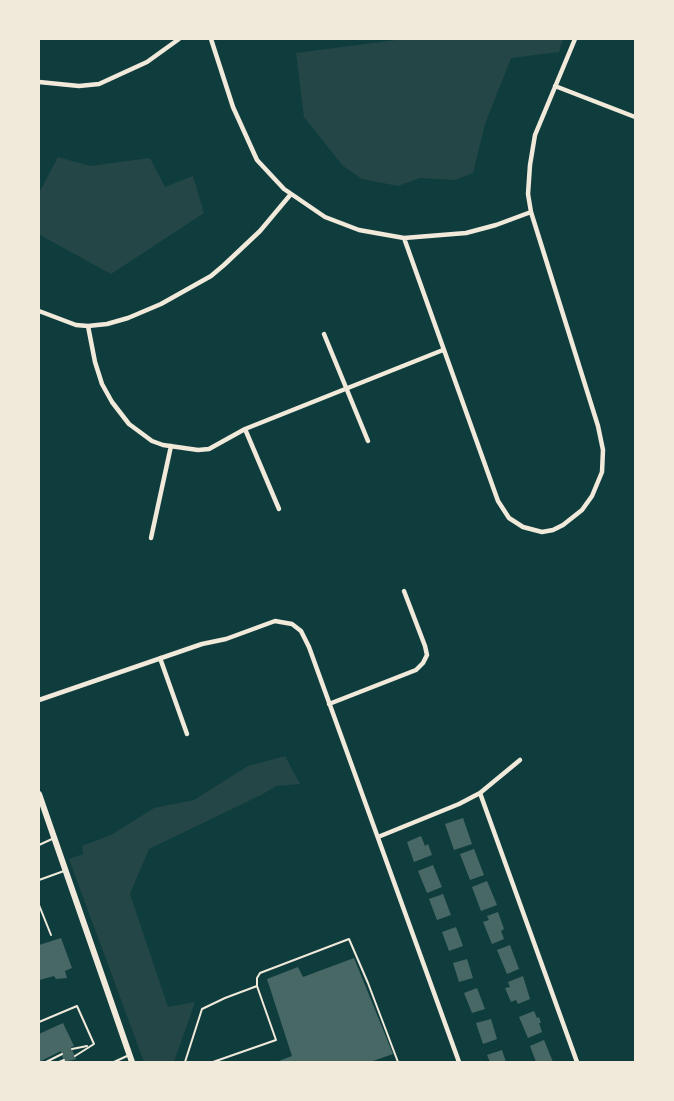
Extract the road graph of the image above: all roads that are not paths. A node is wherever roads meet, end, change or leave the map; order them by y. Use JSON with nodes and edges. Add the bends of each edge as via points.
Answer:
{"nodes":[{"id":1,"x":179,"y":39,"type":"edge"},
{"id":2,"x":211,"y":39,"type":"edge"},
{"id":3,"x":575,"y":39,"type":"edge"},
{"id":4,"x":39,"y":82,"type":"edge"},
{"id":5,"x":555,"y":86,"type":"junction"},
{"id":6,"x":635,"y":117,"type":"edge"},
{"id":7,"x":291,"y":194,"type":"junction"},
{"id":8,"x":531,"y":212,"type":"junction"},
{"id":9,"x":404,"y":238,"type":"junction"},
{"id":10,"x":39,"y":311,"type":"edge"},
{"id":11,"x":88,"y":326,"type":"junction"},
{"id":12,"x":324,"y":334,"type":"dead end"},
{"id":13,"x":443,"y":350,"type":"junction"},
{"id":14,"x":347,"y":388,"type":"junction"},
{"id":15,"x":245,"y":429,"type":"junction"},
{"id":16,"x":368,"y":441,"type":"dead end"},
{"id":17,"x":171,"y":446,"type":"junction"},
{"id":18,"x":279,"y":509,"type":"dead end"},
{"id":19,"x":151,"y":538,"type":"dead end"},
{"id":20,"x":404,"y":591,"type":"dead end"},
{"id":21,"x":160,"y":658,"type":"junction"},
{"id":22,"x":39,"y":700,"type":"edge"},
{"id":23,"x":329,"y":704,"type":"junction"},
{"id":24,"x":187,"y":734,"type":"dead end"},
{"id":25,"x":520,"y":760,"type":"dead end"},
{"id":26,"x":480,"y":793,"type":"junction"},
{"id":27,"x":39,"y":794,"type":"edge"},
{"id":28,"x":55,"y":837,"type":"junction"},
{"id":29,"x":378,"y":837,"type":"junction"},
{"id":30,"x":39,"y":844,"type":"edge"},
{"id":31,"x":66,"y":870,"type":"junction"},
{"id":32,"x":39,"y":880,"type":"edge"},
{"id":33,"x":39,"y":904,"type":"edge"},
{"id":34,"x":51,"y":935,"type":"dead end"},
{"id":35,"x":256,"y":986,"type":"junction"},
{"id":36,"x":39,"y":1022,"type":"edge"},
{"id":37,"x":90,"y":1046,"type":"junction"},
{"id":38,"x":72,"y":1049,"type":"dead end"},
{"id":39,"x":62,"y":1054,"type":"dead end"},
{"id":40,"x":75,"y":1056,"type":"dead end"},
{"id":41,"x":131,"y":1059,"type":"edge"},
{"id":42,"x":64,"y":1060,"type":"dead end"},
{"id":43,"x":46,"y":1062,"type":"edge"},
{"id":44,"x":59,"y":1062,"type":"edge"},
{"id":45,"x":114,"y":1062,"type":"edge"},
{"id":46,"x":185,"y":1062,"type":"edge"},
{"id":47,"x":213,"y":1062,"type":"edge"},
{"id":48,"x":398,"y":1062,"type":"edge"},
{"id":49,"x":459,"y":1062,"type":"edge"},
{"id":50,"x":577,"y":1062,"type":"edge"}],
"edges":[{"from":1,"to":4,"type":"street","via":[[147,62],[99,84]]},
{"from":2,"to":7,"type":"street","via":[[233,107],[258,160]]},
{"from":3,"to":5,"type":"street"},
{"from":5,"to":6,"type":"street"},
{"from":5,"to":8,"type":"street","via":[[531,152]]},
{"from":7,"to":9,"type":"street","via":[[325,217],[359,230]]},
{"from":7,"to":11,"type":"street","via":[[260,231],[211,276],[128,318]]},
{"from":8,"to":9,"type":"street","via":[[466,233]]},
{"from":8,"to":13,"type":"street","via":[[603,450],[598,484],[573,519],[542,532],[509,518],[498,501]]},
{"from":9,"to":13,"type":"street"},
{"from":10,"to":11,"type":"street"},
{"from":11,"to":17,"type":"street","via":[[95,362],[112,402],[137,430],[152,441]]},
{"from":12,"to":14,"type":"street"},
{"from":13,"to":14,"type":"street"},
{"from":14,"to":15,"type":"street"},
{"from":14,"to":16,"type":"street"},
{"from":15,"to":17,"type":"street","via":[[209,449]]},
{"from":15,"to":18,"type":"street"},
{"from":17,"to":19,"type":"street"},
{"from":20,"to":23,"type":"street","via":[[425,646],[427,655],[423,663],[416,670]]},
{"from":21,"to":22,"type":"street"},
{"from":21,"to":23,"type":"street","via":[[282,621],[301,631]]},
{"from":21,"to":24,"type":"street"},
{"from":23,"to":29,"type":"street"},
{"from":25,"to":26,"type":"street"},
{"from":26,"to":29,"type":"street"},
{"from":26,"to":50,"type":"street"},
{"from":27,"to":28,"type":"main road"},
{"from":28,"to":30,"type":"lane"},
{"from":28,"to":31,"type":"main road"},
{"from":29,"to":49,"type":"street"},
{"from":31,"to":32,"type":"lane"},
{"from":31,"to":41,"type":"main road"},
{"from":33,"to":34,"type":"lane"},
{"from":35,"to":46,"type":"lane","via":[[202,1009]]},
{"from":35,"to":47,"type":"lane","via":[[276,1040]]},
{"from":35,"to":48,"type":"lane","via":[[260,974],[349,939]]},
{"from":36,"to":37,"type":"lane","via":[[77,1006],[94,1044]]},
{"from":37,"to":38,"type":"lane"},
{"from":37,"to":40,"type":"lane"},
{"from":39,"to":43,"type":"lane"},
{"from":41,"to":45,"type":"lane"},
{"from":42,"to":44,"type":"lane"}]}
